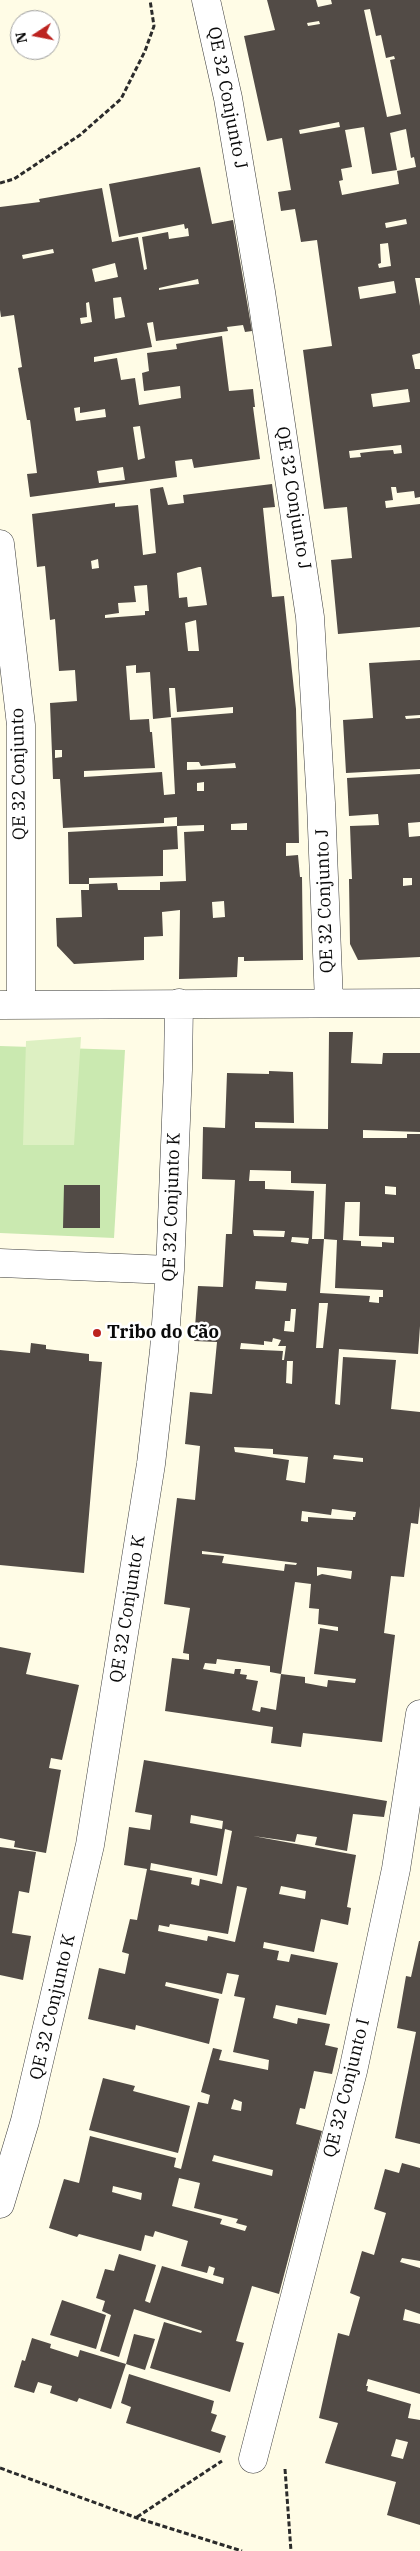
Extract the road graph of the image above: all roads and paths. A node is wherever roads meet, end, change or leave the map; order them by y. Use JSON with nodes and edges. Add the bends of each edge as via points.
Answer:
{"nodes":[{"id":1,"x":150,"y":0,"type":"edge"},
{"id":2,"x":206,"y":0,"type":"edge"},
{"id":3,"x":0,"y":183,"type":"edge"},
{"id":4,"x":0,"y":544,"type":"edge"},
{"id":5,"x":329,"y":1002,"type":"junction"},
{"id":6,"x":179,"y":1003,"type":"junction"},
{"id":7,"x":420,"y":1003,"type":"edge"},
{"id":8,"x":11,"y":1005,"type":"edge"},
{"id":9,"x":0,"y":1263,"type":"edge"},
{"id":10,"x":170,"y":1270,"type":"junction"},
{"id":11,"x":420,"y":1714,"type":"edge"},
{"id":12,"x":0,"y":2204,"type":"edge"},
{"id":13,"x":254,"y":2459,"type":"junction"},
{"id":14,"x":0,"y":2468,"type":"edge"},
{"id":15,"x":137,"y":2518,"type":"junction"},
{"id":16,"x":242,"y":2551,"type":"edge"},
{"id":17,"x":291,"y":2551,"type":"edge"}],
"edges":[{"from":1,"to":3,"type":"path","via":[[154,26],[121,99],[72,141],[14,179]]},
{"from":2,"to":5,"type":"street","name":"QE 32 Conjunto J","via":[[228,98],[256,263],[310,617]]},
{"from":4,"to":8,"type":"street","name":"QE 32 Conjunto","via":[[21,725]]},
{"from":5,"to":6,"type":"street"},
{"from":5,"to":7,"type":"street"},
{"from":6,"to":8,"type":"street"},
{"from":6,"to":10,"type":"street","name":"QE 32 Conjunto K"},
{"from":9,"to":10,"type":"street"},
{"from":10,"to":12,"type":"street","name":"QE 32 Conjunto K","via":[[152,1455],[90,1845],[27,2112]]},
{"from":11,"to":13,"type":"street","name":"QE 32 Conjunto I","via":[[396,1869],[352,2071]]},
{"from":13,"to":15,"type":"path","via":[[228,2457]]},
{"from":13,"to":17,"type":"path","via":[[284,2462]]},
{"from":14,"to":15,"type":"path"},
{"from":15,"to":16,"type":"path"}]}
